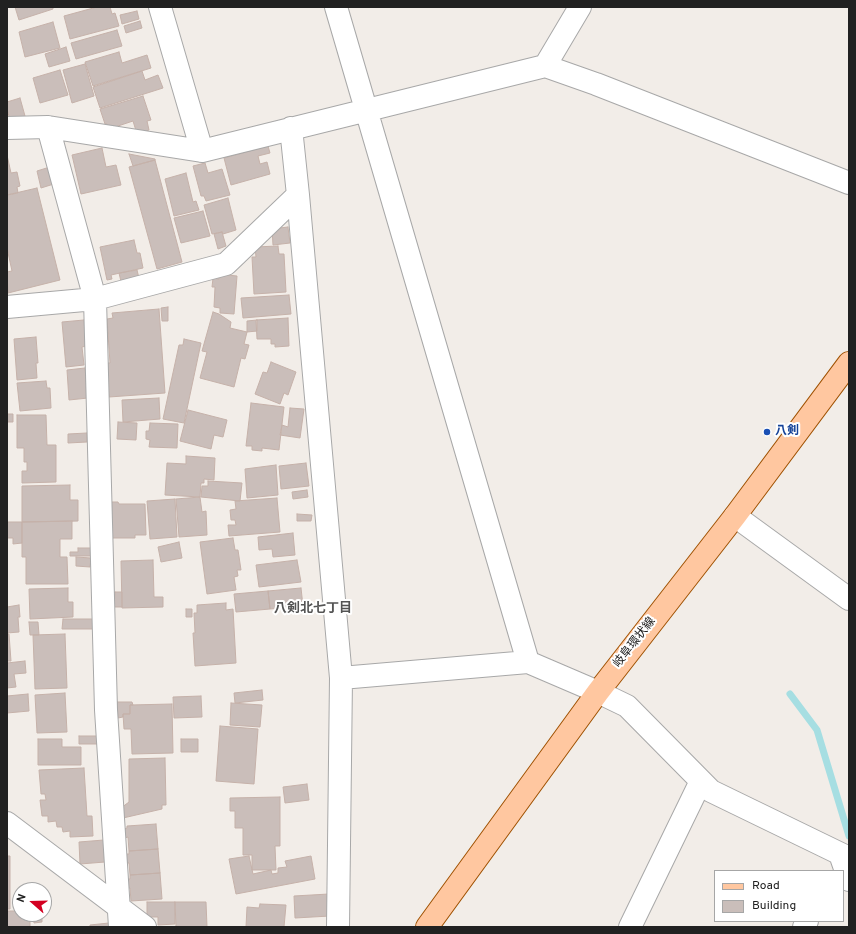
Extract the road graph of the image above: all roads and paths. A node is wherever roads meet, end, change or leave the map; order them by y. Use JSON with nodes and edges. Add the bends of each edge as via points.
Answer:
{"nodes":[{"id":1,"x":160,"y":7,"type":"edge"},
{"id":2,"x":336,"y":7,"type":"edge"},
{"id":3,"x":580,"y":7,"type":"edge"},
{"id":4,"x":545,"y":66,"type":"junction"},
{"id":5,"x":366,"y":111,"type":"junction"},
{"id":6,"x":48,"y":127,"type":"junction"},
{"id":7,"x":7,"y":128,"type":"edge"},
{"id":8,"x":291,"y":128,"type":"junction"},
{"id":9,"x":202,"y":151,"type":"junction"},
{"id":10,"x":849,"y":184,"type":"edge"},
{"id":11,"x":298,"y":195,"type":"junction"},
{"id":12,"x":95,"y":299,"type":"junction"},
{"id":13,"x":7,"y":307,"type":"edge"},
{"id":14,"x":849,"y":363,"type":"edge"},
{"id":15,"x":735,"y":516,"type":"junction"},
{"id":16,"x":849,"y":599,"type":"edge"},
{"id":17,"x":528,"y":662,"type":"junction"},
{"id":18,"x":341,"y":678,"type":"junction"},
{"id":19,"x":598,"y":692,"type":"junction"},
{"id":20,"x":701,"y":781,"type":"junction"},
{"id":21,"x":7,"y":823,"type":"edge"},
{"id":22,"x":840,"y":861,"type":"edge"},
{"id":23,"x":849,"y":880,"type":"edge"},
{"id":24,"x":120,"y":917,"type":"edge"},
{"id":25,"x":145,"y":927,"type":"edge"},
{"id":26,"x":338,"y":927,"type":"edge"},
{"id":27,"x":427,"y":927,"type":"edge"},
{"id":28,"x":630,"y":927,"type":"edge"}],
"edges":[{"from":1,"to":9,"type":"street"},
{"from":2,"to":5,"type":"street"},
{"from":3,"to":4,"type":"street"},
{"from":4,"to":5,"type":"street"},
{"from":4,"to":10,"type":"street"},
{"from":5,"to":8,"type":"street"},
{"from":5,"to":17,"type":"street"},
{"from":6,"to":7,"type":"street"},
{"from":6,"to":9,"type":"street"},
{"from":6,"to":12,"type":"street"},
{"from":8,"to":9,"type":"street"},
{"from":8,"to":11,"type":"street"},
{"from":11,"to":12,"type":"street","via":[[226,264]]},
{"from":11,"to":18,"type":"street"},
{"from":12,"to":13,"type":"street"},
{"from":12,"to":24,"type":"street","via":[[106,710]]},
{"from":14,"to":15,"type":"main road","name":"岐阜環状線"},
{"from":15,"to":16,"type":"street"},
{"from":15,"to":19,"type":"main road","name":"岐阜環状線"},
{"from":17,"to":18,"type":"street"},
{"from":17,"to":19,"type":"street"},
{"from":18,"to":26,"type":"street"},
{"from":19,"to":20,"type":"street","via":[[627,706]]},
{"from":19,"to":27,"type":"main road","name":"岐阜環状線"},
{"from":20,"to":22,"type":"street","via":[[711,791]]},
{"from":20,"to":28,"type":"street"},
{"from":21,"to":24,"type":"street"},
{"from":22,"to":23,"type":"street"},
{"from":24,"to":25,"type":"street"}]}
